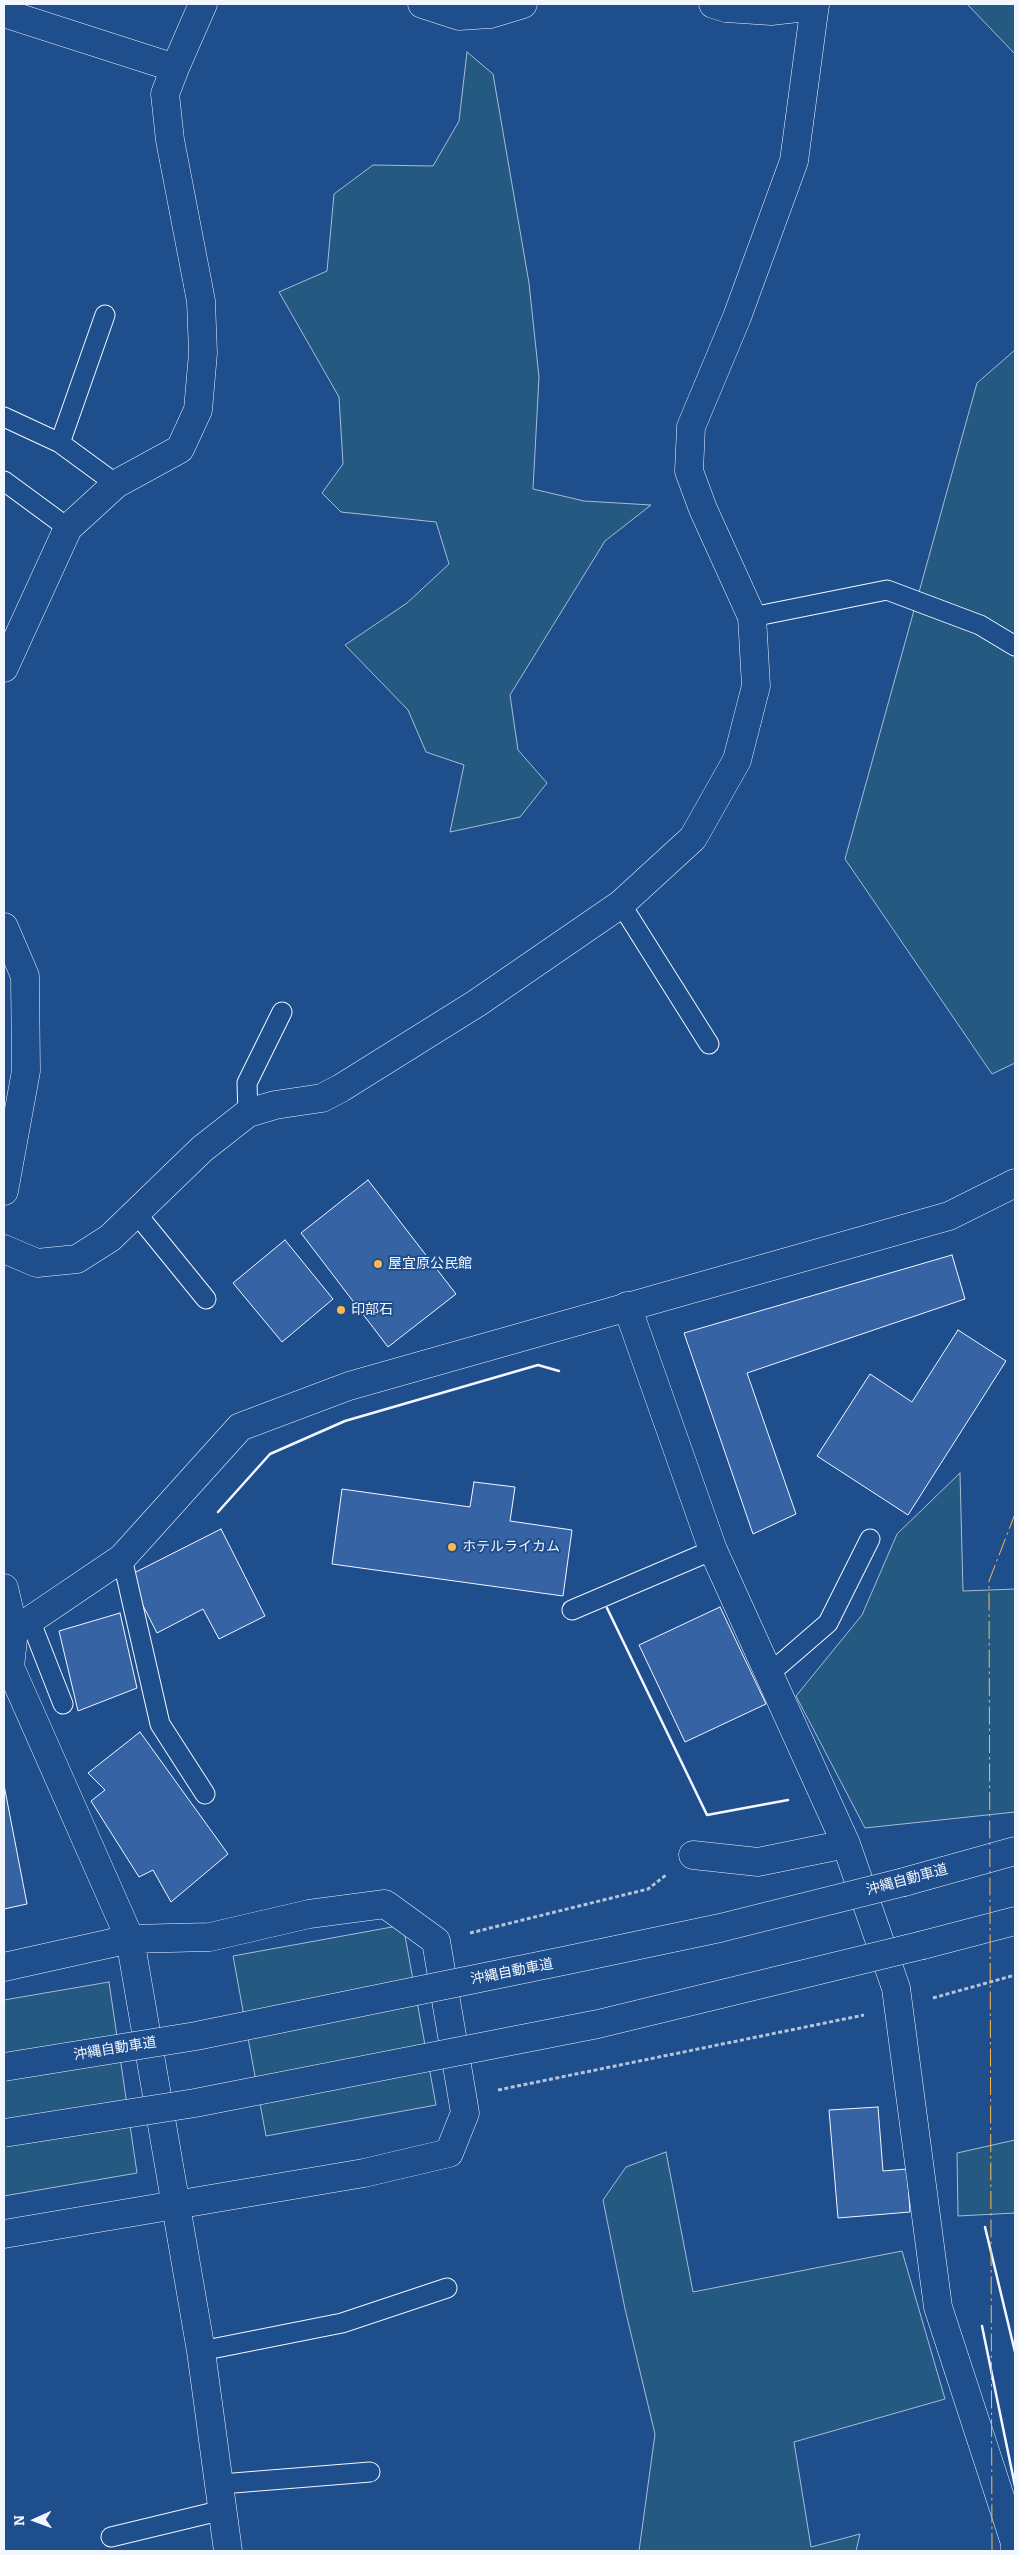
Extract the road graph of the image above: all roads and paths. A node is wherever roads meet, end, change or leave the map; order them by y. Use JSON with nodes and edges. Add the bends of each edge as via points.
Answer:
{"nodes":[{"id":1,"x":204,"y":4,"type":"edge"},
{"id":2,"x":422,"y":4,"type":"edge"},
{"id":3,"x":522,"y":4,"type":"edge"},
{"id":4,"x":713,"y":4,"type":"edge"},
{"id":5,"x":815,"y":5,"type":"edge"},
{"id":6,"x":4,"y":14,"type":"edge"},
{"id":7,"x":174,"y":68,"type":"junction"},
{"id":8,"x":105,"y":315,"type":"dead end"},
{"id":9,"x":4,"y":417,"type":"edge"},
{"id":10,"x":60,"y":442,"type":"junction"},
{"id":11,"x":4,"y":481,"type":"edge"},
{"id":12,"x":116,"y":484,"type":"junction"},
{"id":13,"x":68,"y":528,"type":"junction"},
{"id":14,"x":752,"y":617,"type":"junction"},
{"id":15,"x":1015,"y":646,"type":"edge"},
{"id":16,"x":4,"y":668,"type":"edge"},
{"id":17,"x":621,"y":904,"type":"junction"},
{"id":18,"x":4,"y":927,"type":"edge"},
{"id":19,"x":282,"y":1012,"type":"dead end"},
{"id":20,"x":709,"y":1044,"type":"dead end"},
{"id":21,"x":248,"y":1114,"type":"junction"},
{"id":22,"x":1015,"y":1183,"type":"edge"},
{"id":23,"x":4,"y":1191,"type":"edge"},
{"id":24,"x":136,"y":1213,"type":"junction"},
{"id":25,"x":4,"y":1250,"type":"edge"},
{"id":26,"x":206,"y":1299,"type":"dead end"},
{"id":27,"x":627,"y":1306,"type":"junction"},
{"id":28,"x":870,"y":1539,"type":"dead end"},
{"id":29,"x":713,"y":1550,"type":"junction"},
{"id":30,"x":122,"y":1558,"type":"junction"},
{"id":31,"x":4,"y":1588,"type":"edge"},
{"id":32,"x":572,"y":1610,"type":"dead end"},
{"id":33,"x":16,"y":1630,"type":"edge"},
{"id":34,"x":769,"y":1674,"type":"junction"},
{"id":35,"x":63,"y":1704,"type":"dead end"},
{"id":36,"x":204,"y":1794,"type":"dead end"},
{"id":37,"x":846,"y":1844,"type":"junction"},
{"id":38,"x":1015,"y":1850,"type":"edge"},
{"id":39,"x":692,"y":1855,"type":"joint"},
{"id":40,"x":1015,"y":1921,"type":"edge"},
{"id":41,"x":130,"y":1939,"type":"junction"},
{"id":42,"x":436,"y":1941,"type":"junction"},
{"id":43,"x":4,"y":1967,"type":"edge"},
{"id":44,"x":1015,"y":1975,"type":"edge"},
{"id":45,"x":899,"y":2008,"type":"junction"},
{"id":46,"x":4,"y":2067,"type":"edge"},
{"id":47,"x":463,"y":2097,"type":"junction"},
{"id":48,"x":4,"y":2133,"type":"edge"},
{"id":49,"x":176,"y":2205,"type":"junction"},
{"id":50,"x":4,"y":2234,"type":"edge"},
{"id":51,"x":446,"y":2288,"type":"dead end"},
{"id":52,"x":201,"y":2350,"type":"junction"},
{"id":53,"x":370,"y":2472,"type":"dead end"},
{"id":54,"x":222,"y":2497,"type":"junction"},
{"id":55,"x":111,"y":2537,"type":"dead end"},
{"id":56,"x":228,"y":2551,"type":"edge"},
{"id":57,"x":1015,"y":2551,"type":"edge"}],
"edges":[{"from":1,"to":7,"type":"main road"},
{"from":2,"to":3,"type":"main road","via":[[459,16],[490,14]]},
{"from":4,"to":5,"type":"main road","via":[[771,11]]},
{"from":5,"to":14,"type":"main road","via":[[794,161],[737,317],[691,427],[689,471]]},
{"from":6,"to":7,"type":"main road"},
{"from":7,"to":12,"type":"main road","via":[[165,94],[170,140],[201,301],[203,353],[198,410],[180,449]]},
{"from":8,"to":10,"type":"lane"},
{"from":9,"to":10,"type":"lane"},
{"from":10,"to":12,"type":"lane"},
{"from":11,"to":13,"type":"lane"},
{"from":12,"to":13,"type":"main road"},
{"from":13,"to":16,"type":"main road"},
{"from":14,"to":15,"type":"lane","via":[[887,590],[980,624]]},
{"from":14,"to":17,"type":"main road","via":[[756,686],[737,760],[693,838]]},
{"from":17,"to":20,"type":"lane"},
{"from":17,"to":21,"type":"main road","via":[[477,1003],[341,1088],[322,1098],[275,1105]]},
{"from":18,"to":23,"type":"main road","via":[[25,976],[26,1072]]},
{"from":19,"to":21,"type":"lane","via":[[247,1082]]},
{"from":21,"to":24,"type":"main road","via":[[202,1149]]},
{"from":22,"to":27,"type":"main road","via":[[949,1216]]},
{"from":24,"to":25,"type":"main road","via":[[110,1238],[77,1259],[37,1263]]},
{"from":24,"to":26,"type":"lane"},
{"from":27,"to":29,"type":"main road"},
{"from":27,"to":30,"type":"main road","via":[[349,1386],[240,1427]]},
{"from":28,"to":34,"type":"lane","via":[[828,1623]]},
{"from":29,"to":32,"type":"lane"},
{"from":29,"to":34,"type":"main road"},
{"from":30,"to":33,"type":"main road"},
{"from":30,"to":36,"type":"lane","via":[[160,1724]]},
{"from":31,"to":33,"type":"main road"},
{"from":33,"to":35,"type":"lane"},
{"from":33,"to":41,"type":"main road","via":[[10,1667]]},
{"from":34,"to":37,"type":"main road"},
{"from":37,"to":39,"type":"main road","via":[[758,1862]]},
{"from":37,"to":45,"type":"main road","via":[[896,1988]]},
{"from":38,"to":46,"type":"main road","name":"沖縄自動車道","bridge":true,"via":[[904,1882],[720,1928],[196,2036]]},
{"from":39,"to":42,"type":"path","via":[[648,1889]]},
{"from":40,"to":48,"type":"main road","bridge":true,"via":[[598,2024],[195,2103]]},
{"from":41,"to":42,"type":"main road","via":[[210,1937],[309,1914],[385,1904]]},
{"from":41,"to":43,"type":"main road"},
{"from":41,"to":49,"type":"main road"},
{"from":42,"to":47,"type":"main road"},
{"from":44,"to":45,"type":"path"},
{"from":45,"to":47,"type":"path"},
{"from":45,"to":57,"type":"main road","via":[[938,2307]]},
{"from":47,"to":49,"type":"main road","via":[[465,2113],[449,2153],[364,2173]]},
{"from":49,"to":50,"type":"main road"},
{"from":49,"to":52,"type":"main road"},
{"from":51,"to":52,"type":"lane","via":[[342,2322]]},
{"from":52,"to":54,"type":"main road"},
{"from":53,"to":54,"type":"lane"},
{"from":54,"to":55,"type":"lane"},
{"from":54,"to":56,"type":"main road"}]}
